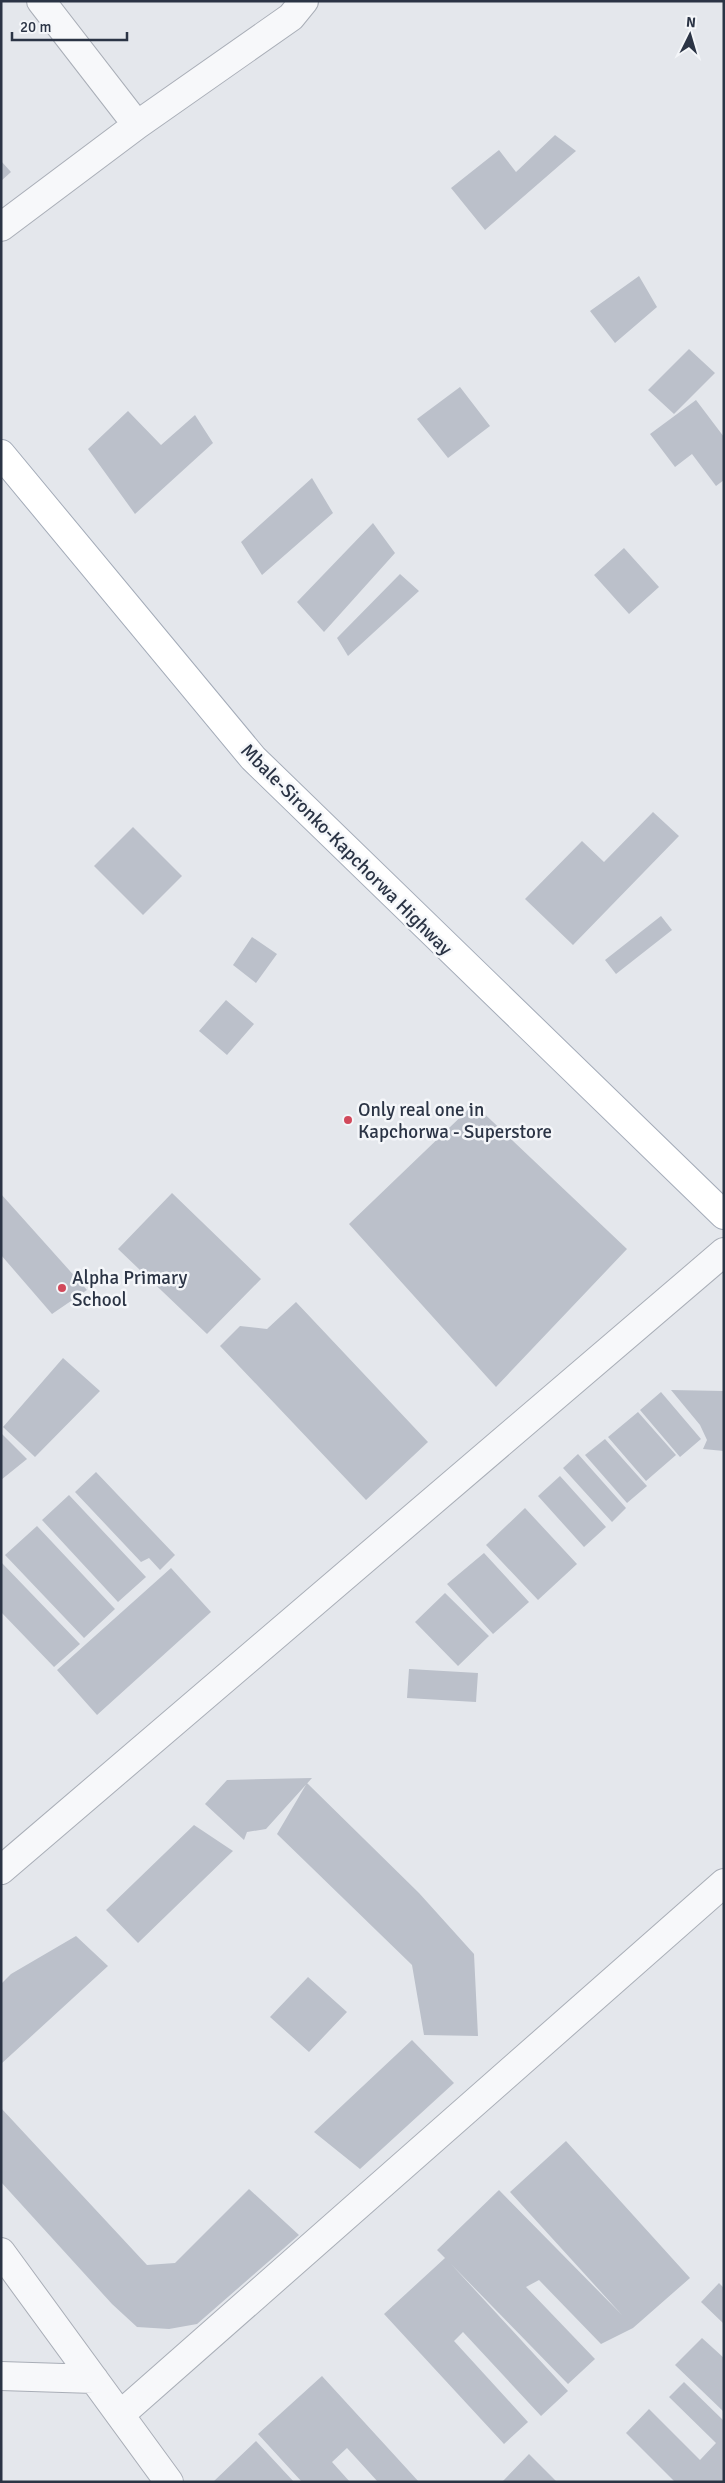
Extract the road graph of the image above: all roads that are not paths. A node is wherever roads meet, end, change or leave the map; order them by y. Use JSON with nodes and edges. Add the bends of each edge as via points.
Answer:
{"nodes":[{"id":1,"x":41,"y":1,"type":"edge"},
{"id":2,"x":304,"y":1,"type":"edge"},
{"id":3,"x":137,"y":125,"type":"junction"},
{"id":4,"x":1,"y":227,"type":"edge"},
{"id":5,"x":1,"y":454,"type":"edge"},
{"id":6,"x":724,"y":1215,"type":"edge"},
{"id":7,"x":724,"y":1252,"type":"edge"},
{"id":8,"x":1,"y":1870,"type":"edge"},
{"id":9,"x":724,"y":1883,"type":"edge"},
{"id":10,"x":1,"y":2252,"type":"edge"},
{"id":11,"x":1,"y":2376,"type":"edge"},
{"id":12,"x":94,"y":2379,"type":"junction"},
{"id":13,"x":120,"y":2415,"type":"junction"},
{"id":14,"x":169,"y":2482,"type":"edge"}],
"edges":[{"from":1,"to":3,"type":"street"},
{"from":2,"to":3,"type":"street","via":[[291,17]]},
{"from":3,"to":4,"type":"street"},
{"from":5,"to":6,"type":"main road","name":"Mbale-Sironko-Kapchorwa Highway","via":[[253,758]]},
{"from":7,"to":8,"type":"street"},
{"from":9,"to":13,"type":"street"},
{"from":10,"to":12,"type":"street"},
{"from":11,"to":12,"type":"street"},
{"from":12,"to":13,"type":"street"},
{"from":13,"to":14,"type":"street"}]}
